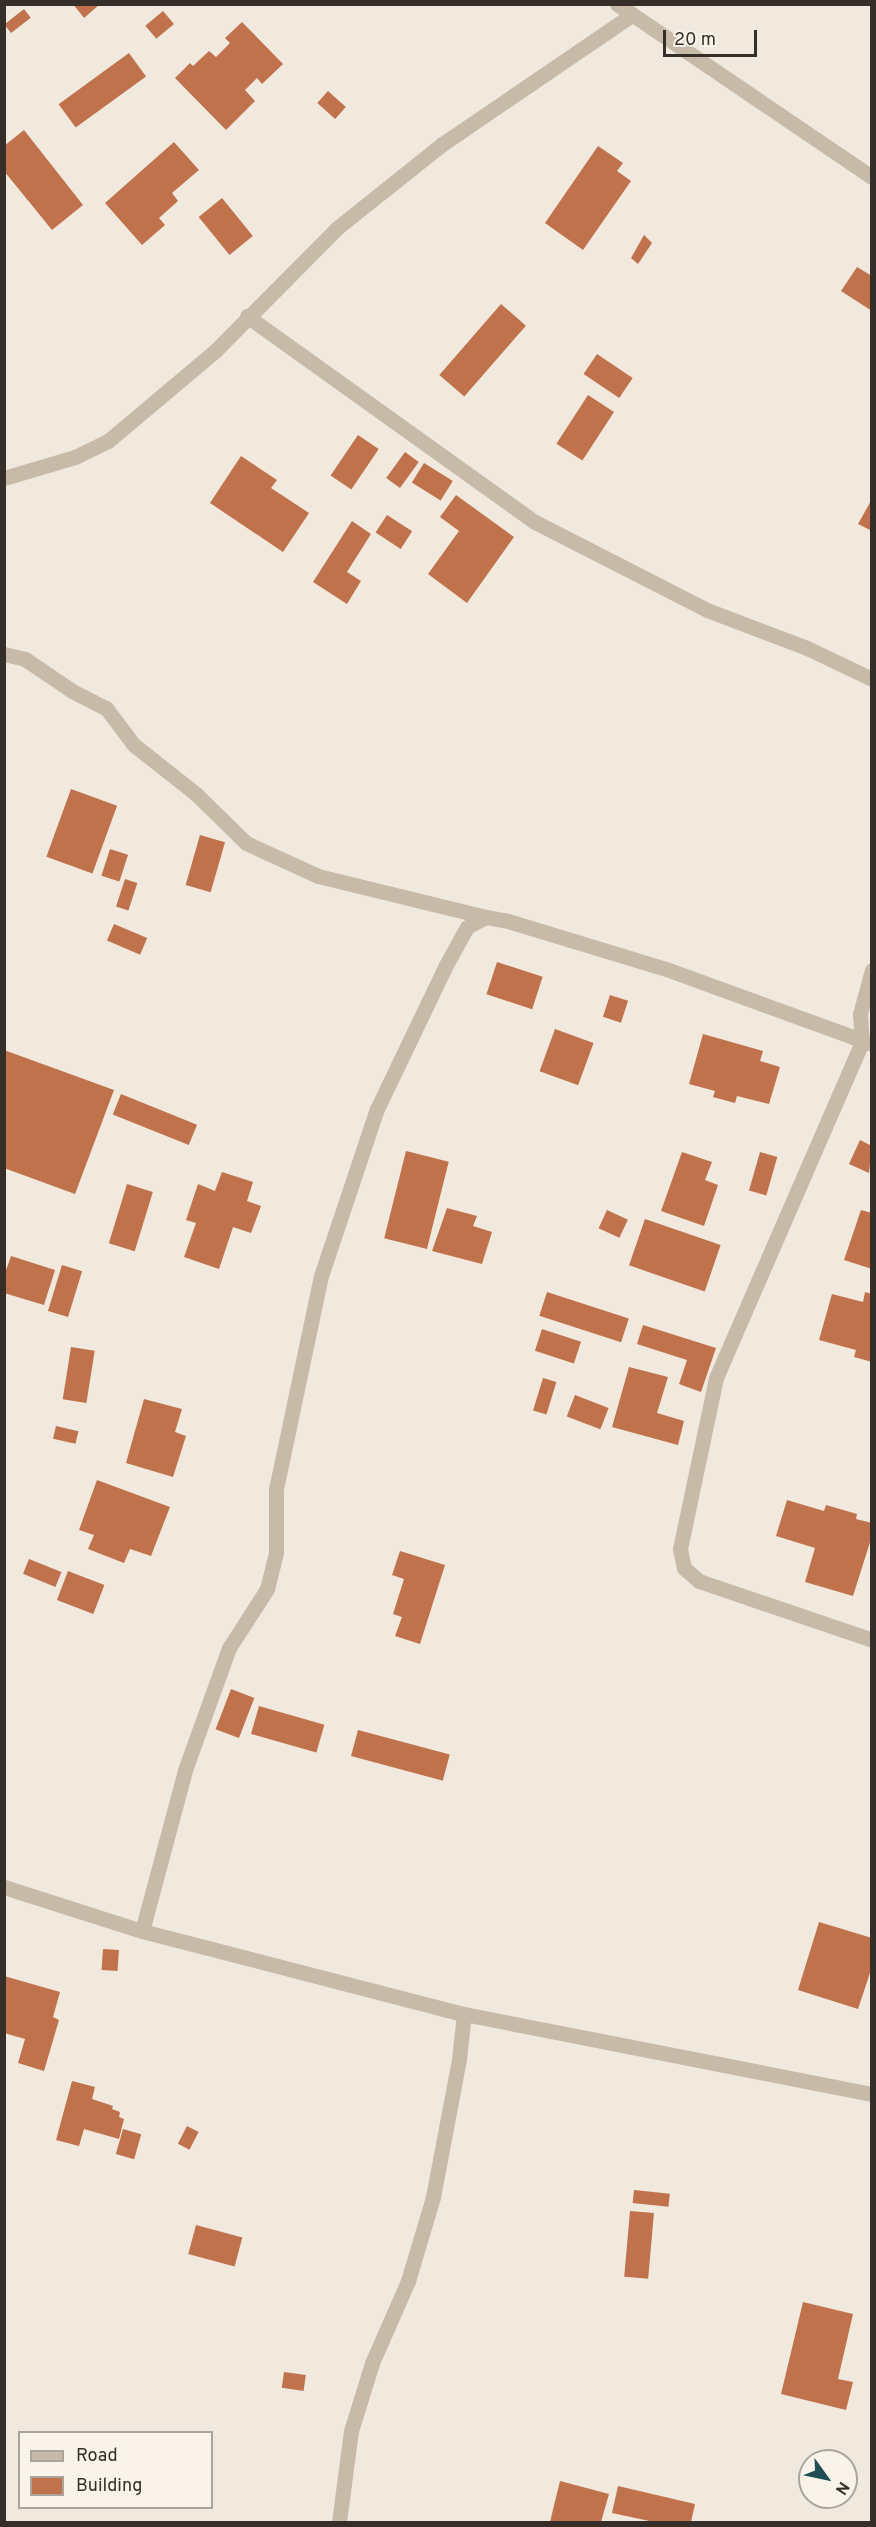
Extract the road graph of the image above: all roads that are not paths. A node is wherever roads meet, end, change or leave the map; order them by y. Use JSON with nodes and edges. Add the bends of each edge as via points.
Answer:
{"nodes":[{"id":1,"x":617,"y":4,"type":"edge"},
{"id":2,"x":630,"y":16,"type":"junction"},
{"id":3,"x":872,"y":177,"type":"edge"},
{"id":4,"x":247,"y":316,"type":"junction"},
{"id":5,"x":4,"y":478,"type":"edge"},
{"id":6,"x":4,"y":654,"type":"edge"},
{"id":7,"x":872,"y":679,"type":"edge"},
{"id":8,"x":486,"y":917,"type":"junction"},
{"id":9,"x":872,"y":970,"type":"edge"},
{"id":10,"x":867,"y":1043,"type":"edge"},
{"id":11,"x":872,"y":1640,"type":"edge"},
{"id":12,"x":4,"y":1887,"type":"edge"},
{"id":13,"x":142,"y":1932,"type":"junction"},
{"id":14,"x":464,"y":2014,"type":"junction"},
{"id":15,"x":872,"y":2094,"type":"edge"},
{"id":16,"x":339,"y":2523,"type":"edge"}],
"edges":[{"from":1,"to":2,"type":"street"},
{"from":2,"to":3,"type":"street"},
{"from":2,"to":4,"type":"street","via":[[441,145],[337,228]]},
{"from":4,"to":5,"type":"street","via":[[216,350],[108,441],[75,457]]},
{"from":4,"to":7,"type":"street","via":[[535,522],[707,610],[807,648]]},
{"from":6,"to":8,"type":"street","via":[[25,659],[72,691],[106,708],[134,745],[196,794],[246,843],[318,876]]},
{"from":8,"to":10,"type":"street","via":[[669,970]]},
{"from":8,"to":13,"type":"street","via":[[467,927],[377,1109],[321,1276],[276,1489],[276,1552],[267,1589],[229,1648],[185,1770]]},
{"from":9,"to":10,"type":"street","via":[[860,1014]]},
{"from":10,"to":11,"type":"street","via":[[716,1378],[680,1549],[684,1568],[699,1581]]},
{"from":12,"to":13,"type":"street"},
{"from":13,"to":14,"type":"street"},
{"from":14,"to":15,"type":"street"},
{"from":14,"to":16,"type":"street","via":[[433,2197],[408,2281],[372,2363],[351,2431]]}]}
